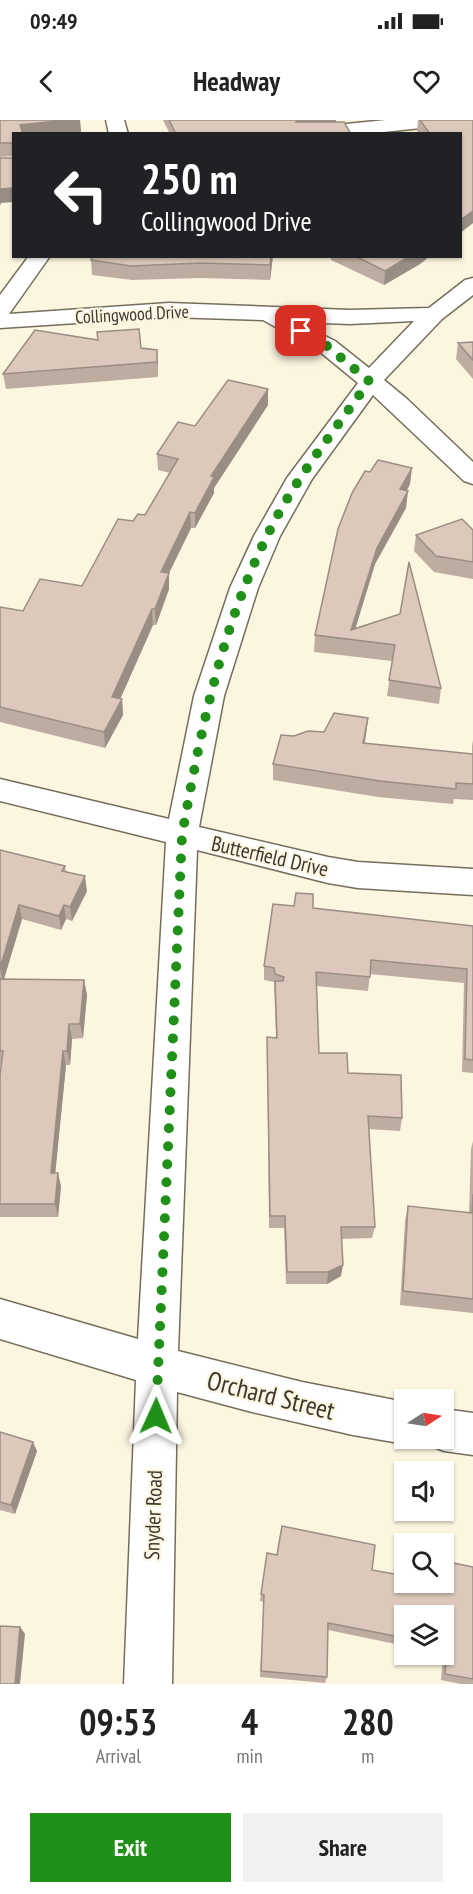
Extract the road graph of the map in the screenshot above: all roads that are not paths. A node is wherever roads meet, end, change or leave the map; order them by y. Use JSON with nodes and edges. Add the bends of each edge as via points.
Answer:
{"nodes":[{"id":1,"x":440,"y":120,"type":"edge"},
{"id":2,"x":373,"y":123,"type":"edge"},
{"id":3,"x":318,"y":132,"type":"edge"},
{"id":4,"x":39,"y":258,"type":"edge"},
{"id":5,"x":473,"y":285,"type":"edge"},
{"id":6,"x":0,"y":310,"type":"edge"},
{"id":7,"x":263,"y":313,"type":"junction"},
{"id":8,"x":434,"y":314,"type":"junction"},
{"id":9,"x":0,"y":321,"type":"edge"},
{"id":10,"x":369,"y":381,"type":"junction"},
{"id":11,"x":473,"y":476,"type":"edge"},
{"id":12,"x":0,"y":790,"type":"edge"},
{"id":13,"x":182,"y":835,"type":"junction"},
{"id":14,"x":473,"y":882,"type":"edge"},
{"id":15,"x":0,"y":1319,"type":"edge"},
{"id":16,"x":157,"y":1364,"type":"junction"},
{"id":17,"x":394,"y":1421,"type":"edge"},
{"id":18,"x":454,"y":1431,"type":"edge"},
{"id":19,"x":473,"y":1434,"type":"edge"},
{"id":20,"x":148,"y":1684,"type":"edge"}],
"edges":[{"from":1,"to":2,"type":"street"},
{"from":2,"to":3,"type":"street"},
{"from":4,"to":6,"type":"street"},
{"from":5,"to":8,"type":"street","name":"Snyder Road"},
{"from":7,"to":8,"type":"street","name":"Collingwood Drive","via":[[350,317]]},
{"from":7,"to":9,"type":"street","name":"Collingwood Drive","via":[[169,310]]},
{"from":7,"to":10,"type":"street","name":"Collingwood Drive","via":[[327,346]]},
{"from":8,"to":10,"type":"street","name":"Snyder Road"},
{"from":10,"to":11,"type":"street","name":"Collingwood Drive","via":[[399,404]]},
{"from":10,"to":13,"type":"street","name":"Snyder Road","via":[[294,487],[244,588],[209,696]]},
{"from":12,"to":13,"type":"street","name":"Butterfield Drive"},
{"from":13,"to":14,"type":"street","name":"Butterfield Drive","via":[[358,875]]},
{"from":13,"to":16,"type":"street","name":"Snyder Road"},
{"from":15,"to":16,"type":"street","name":"Orchard Street"},
{"from":16,"to":17,"type":"street","name":"Orchard Street","via":[[255,1393]]},
{"from":16,"to":20,"type":"street","name":"Snyder Road"},
{"from":18,"to":19,"type":"street"}]}
